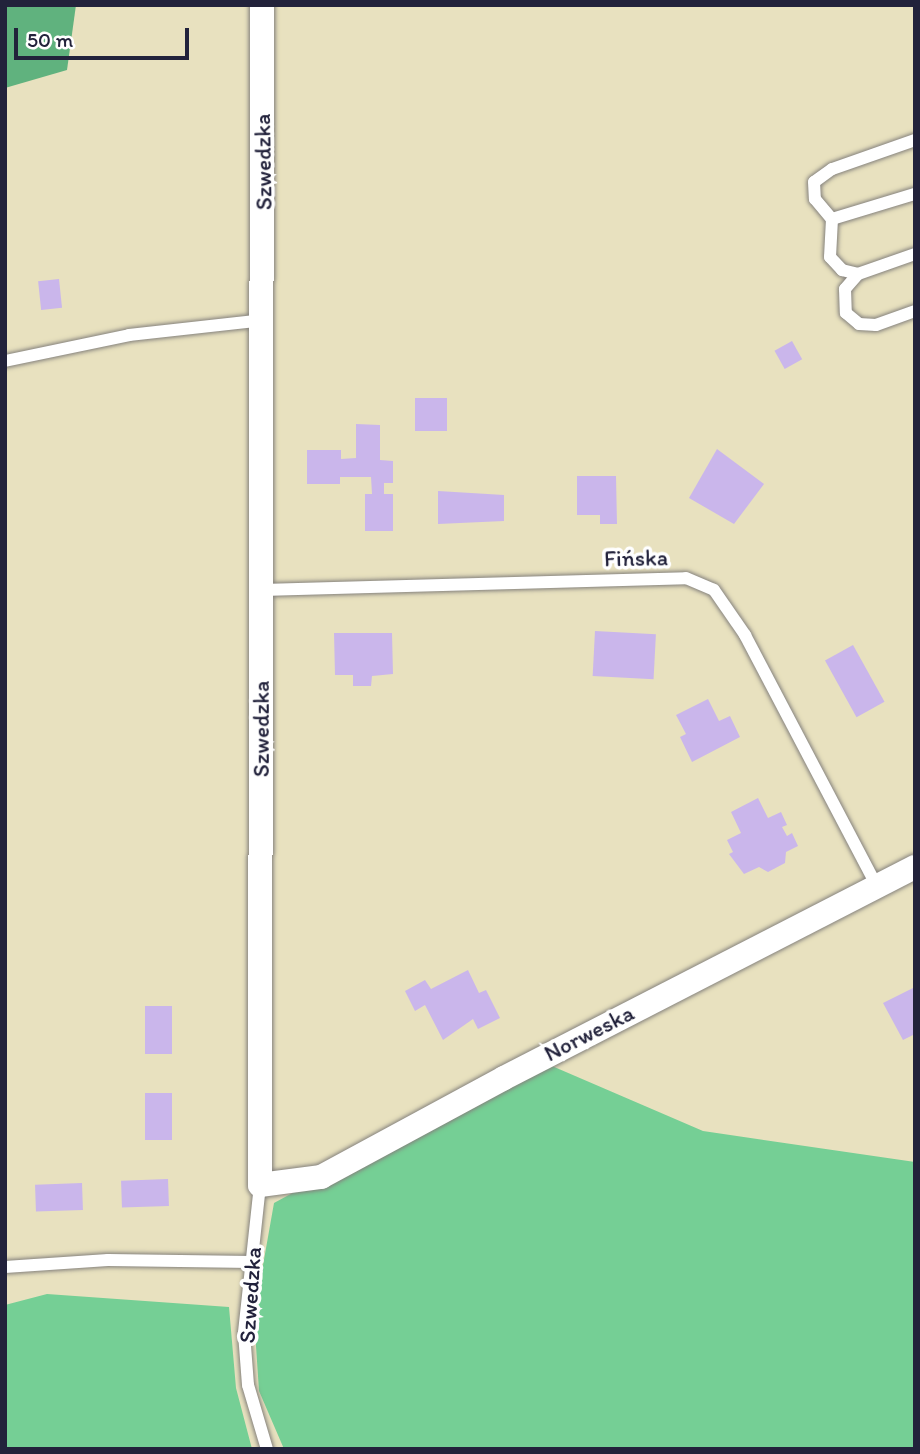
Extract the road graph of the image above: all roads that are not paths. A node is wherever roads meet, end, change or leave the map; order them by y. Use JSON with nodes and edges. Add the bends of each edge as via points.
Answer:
{"nodes":[{"id":1,"x":262,"y":5,"type":"edge"},
{"id":2,"x":915,"y":140,"type":"edge"},
{"id":3,"x":915,"y":194,"type":"edge"},
{"id":4,"x":832,"y":219,"type":"junction"},
{"id":5,"x":915,"y":254,"type":"edge"},
{"id":6,"x":859,"y":274,"type":"junction"},
{"id":7,"x":915,"y":311,"type":"edge"},
{"id":8,"x":264,"y":320,"type":"junction"},
{"id":9,"x":5,"y":360,"type":"edge"},
{"id":10,"x":262,"y":590,"type":"junction"},
{"id":11,"x":915,"y":867,"type":"edge"},
{"id":12,"x":876,"y":885,"type":"junction"},
{"id":13,"x":260,"y":1185,"type":"junction"},
{"id":14,"x":252,"y":1262,"type":"junction"},
{"id":15,"x":5,"y":1267,"type":"edge"},
{"id":16,"x":267,"y":1449,"type":"edge"}],
"edges":[{"from":1,"to":8,"type":"street","name":"Szwedzka"},
{"from":2,"to":4,"type":"lane","via":[[832,169],[814,182],[815,199]]},
{"from":3,"to":4,"type":"lane"},
{"from":4,"to":6,"type":"lane","via":[[830,257],[842,270]]},
{"from":5,"to":6,"type":"lane"},
{"from":6,"to":7,"type":"lane","via":[[845,289],[846,313],[859,324],[876,325]]},
{"from":8,"to":9,"type":"lane","via":[[129,335]]},
{"from":8,"to":10,"type":"street","name":"Szwedzka"},
{"from":10,"to":12,"type":"lane","name":"Fińska","via":[[686,578],[714,590],[745,635]]},
{"from":10,"to":13,"type":"street","name":"Szwedzka"},
{"from":11,"to":12,"type":"street","name":"Norweska"},
{"from":12,"to":13,"type":"street","name":"Norweska","via":[[321,1177]]},
{"from":13,"to":14,"type":"lane","name":"Szwedzka"},
{"from":14,"to":15,"type":"lane","via":[[108,1259]]},
{"from":14,"to":16,"type":"lane","name":"Szwedzka","via":[[244,1333],[248,1385]]}]}
